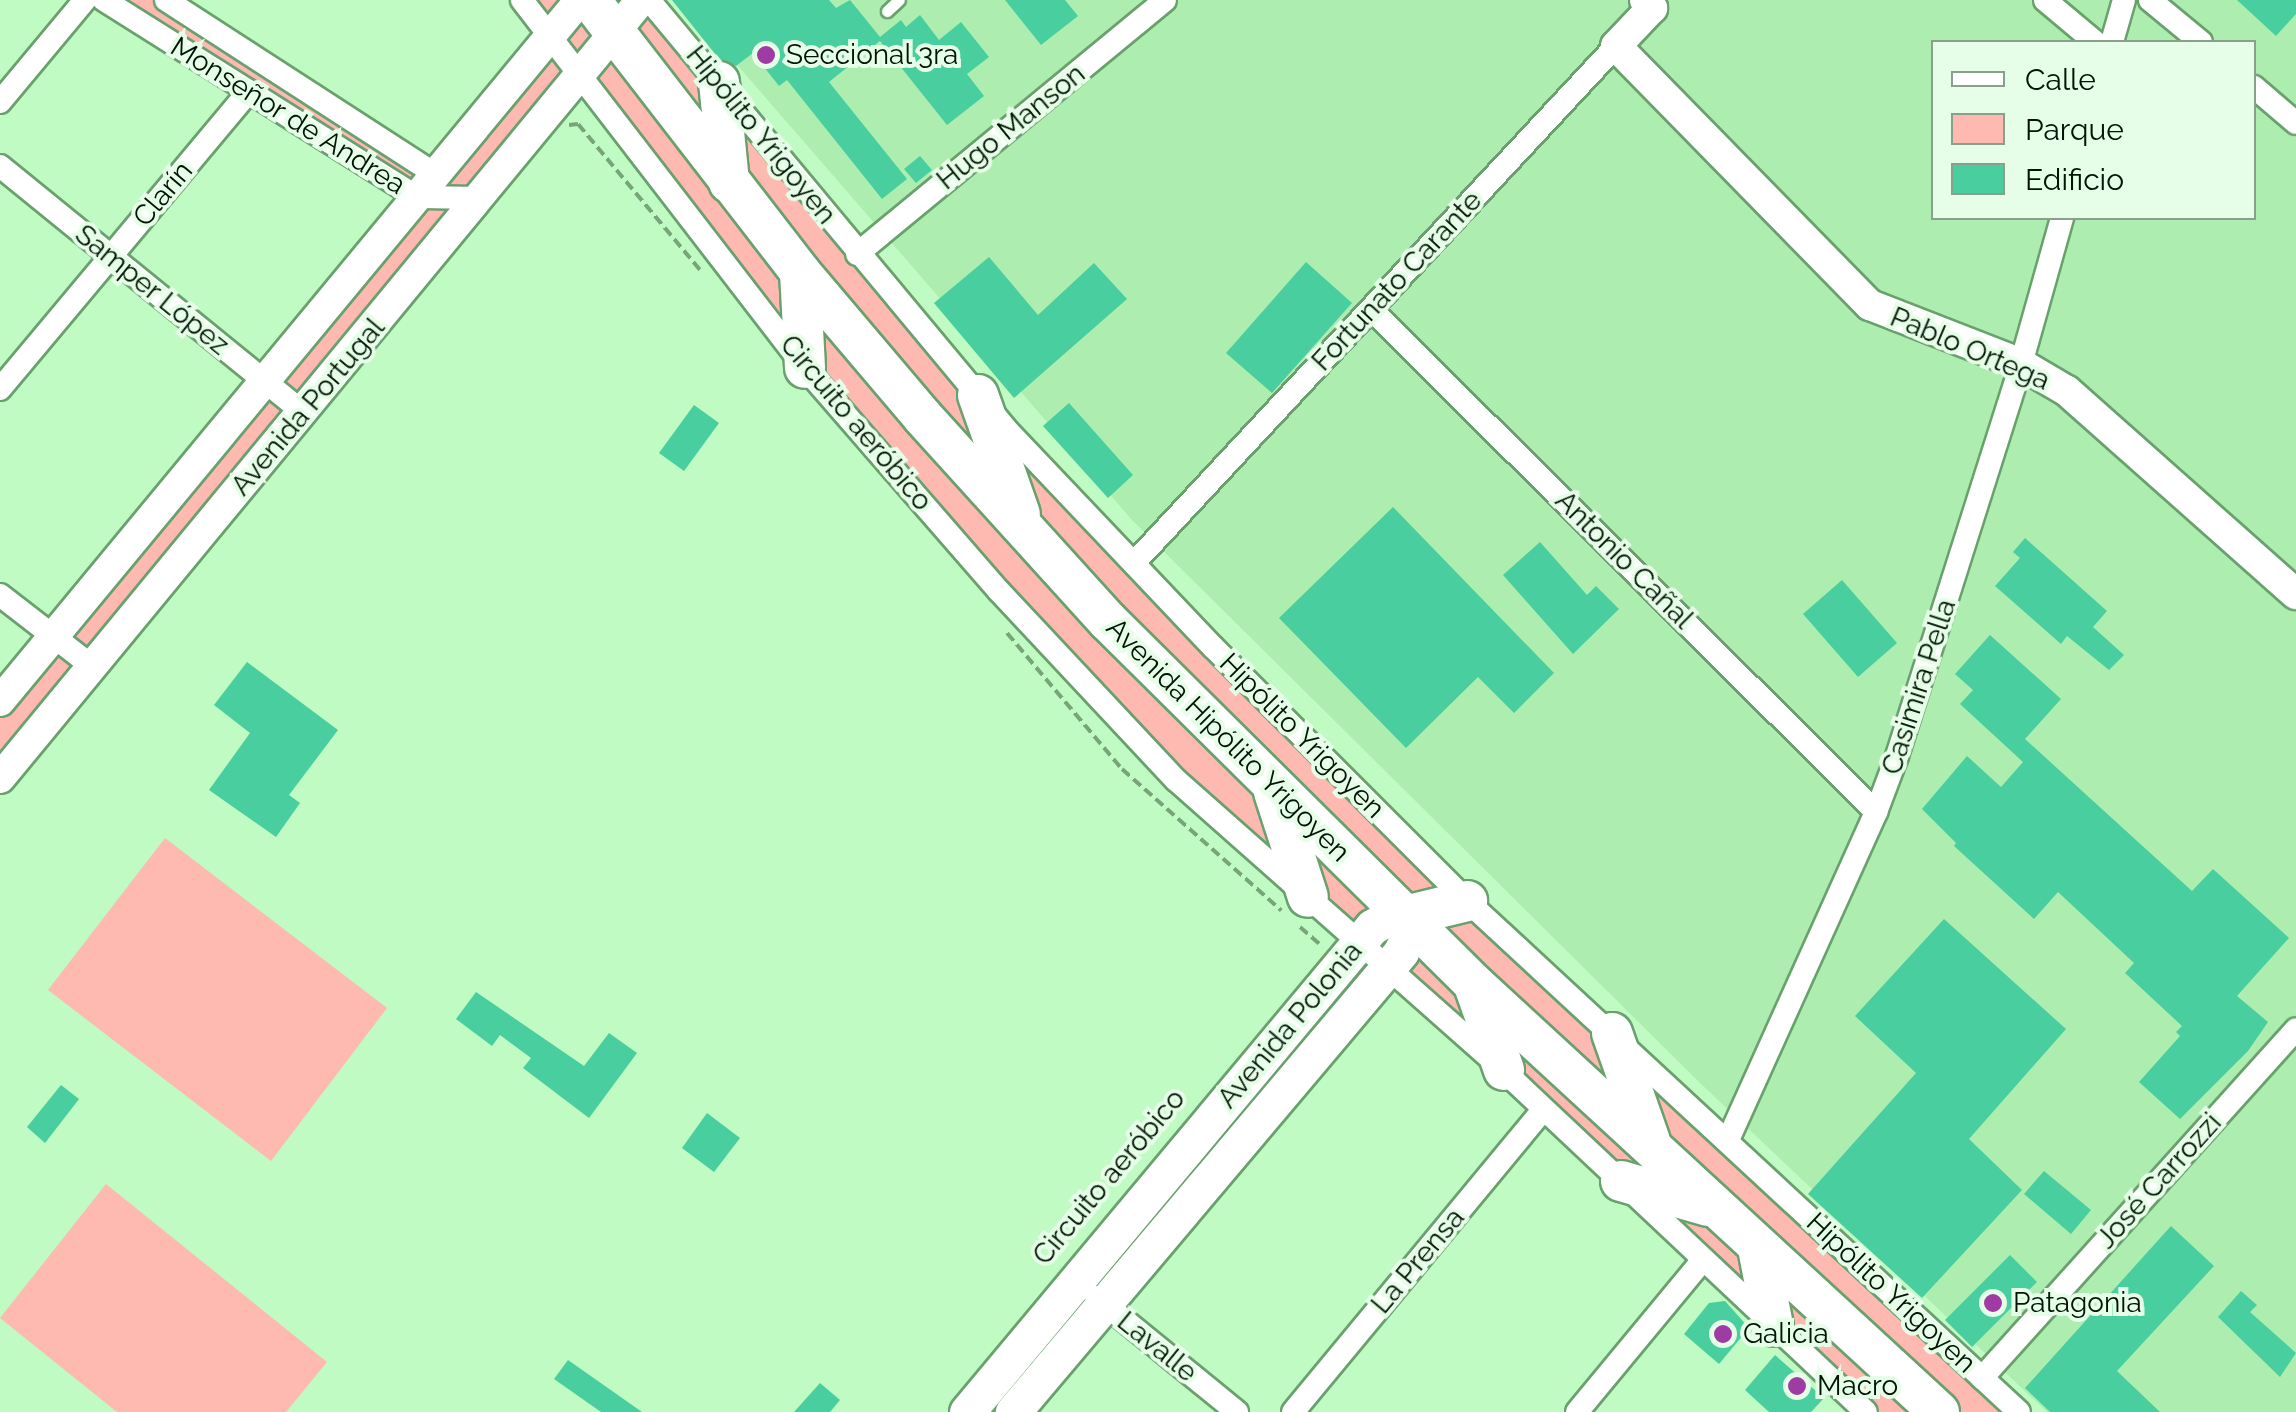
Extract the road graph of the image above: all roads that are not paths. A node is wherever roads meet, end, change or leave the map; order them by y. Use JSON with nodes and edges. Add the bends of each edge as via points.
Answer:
{"nodes":[{"id":1,"x":85,"y":0,"type":"edge"},
{"id":2,"x":104,"y":0,"type":"edge"},
{"id":3,"x":166,"y":0,"type":"edge"},
{"id":4,"x":522,"y":0,"type":"edge"},
{"id":5,"x":580,"y":0,"type":"edge"},
{"id":6,"x":590,"y":0,"type":"edge"},
{"id":7,"x":641,"y":0,"type":"edge"},
{"id":8,"x":650,"y":0,"type":"edge"},
{"id":9,"x":899,"y":0,"type":"edge"},
{"id":10,"x":1165,"y":0,"type":"edge"},
{"id":11,"x":2045,"y":0,"type":"edge"},
{"id":12,"x":2124,"y":0,"type":"edge"},
{"id":13,"x":2150,"y":0,"type":"edge"},
{"id":14,"x":1652,"y":3,"type":"edge"},
{"id":15,"x":887,"y":10,"type":"dead end"},
{"id":16,"x":614,"y":34,"type":"junction"},
{"id":17,"x":548,"y":39,"type":"junction"},
{"id":18,"x":2093,"y":40,"type":"edge"},
{"id":19,"x":2113,"y":40,"type":"edge"},
{"id":20,"x":2199,"y":40,"type":"edge"},
{"id":21,"x":1616,"y":46,"type":"junction"},
{"id":22,"x":578,"y":76,"type":"junction"},
{"id":23,"x":719,"y":82,"type":"junction"},
{"id":24,"x":2256,"y":89,"type":"edge"},
{"id":25,"x":250,"y":92,"type":"junction"},
{"id":26,"x":0,"y":102,"type":"edge"},
{"id":27,"x":2296,"y":123,"type":"edge"},
{"id":28,"x":0,"y":166,"type":"edge"},
{"id":29,"x":729,"y":182,"type":"junction"},
{"id":30,"x":426,"y":186,"type":"junction"},
{"id":31,"x":482,"y":198,"type":"junction"},
{"id":32,"x":2061,"y":220,"type":"edge"},
{"id":33,"x":857,"y":254,"type":"junction"},
{"id":34,"x":110,"y":257,"type":"junction"},
{"id":35,"x":800,"y":272,"type":"junction"},
{"id":36,"x":1371,"y":309,"type":"junction"},
{"id":37,"x":2021,"y":364,"type":"junction"},
{"id":38,"x":806,"y":368,"type":"junction"},
{"id":39,"x":266,"y":382,"type":"junction"},
{"id":40,"x":0,"y":389,"type":"edge"},
{"id":41,"x":978,"y":395,"type":"junction"},
{"id":42,"x":304,"y":413,"type":"junction"},
{"id":43,"x":1026,"y":532,"type":"junction"},
{"id":44,"x":1134,"y":563,"type":"junction"},
{"id":45,"x":2296,"y":594,"type":"edge"},
{"id":46,"x":0,"y":595,"type":"edge"},
{"id":47,"x":53,"y":637,"type":"junction"},
{"id":48,"x":92,"y":666,"type":"junction"},
{"id":49,"x":13,"y":671,"type":"edge"},
{"id":50,"x":0,"y":701,"type":"edge"},
{"id":51,"x":0,"y":778,"type":"edge"},
{"id":52,"x":1273,"y":788,"type":"junction"},
{"id":53,"x":1876,"y":812,"type":"junction"},
{"id":54,"x":1467,"y":901,"type":"junction"},
{"id":55,"x":1295,"y":910,"type":"junction"},
{"id":56,"x":1405,"y":916,"type":"junction"},
{"id":57,"x":1360,"y":942,"type":"junction"},
{"id":58,"x":1388,"y":966,"type":"junction"},
{"id":59,"x":1474,"y":984,"type":"junction"},
{"id":60,"x":2296,"y":1029,"type":"edge"},
{"id":61,"x":1612,"y":1033,"type":"junction"},
{"id":62,"x":1504,"y":1070,"type":"junction"},
{"id":63,"x":1543,"y":1110,"type":"junction"},
{"id":64,"x":1728,"y":1140,"type":"junction"},
{"id":65,"x":1653,"y":1149,"type":"junction"},
{"id":66,"x":1620,"y":1181,"type":"junction"},
{"id":67,"x":1716,"y":1208,"type":"junction"},
{"id":68,"x":1758,"y":1248,"type":"junction"},
{"id":69,"x":1702,"y":1261,"type":"junction"},
{"id":70,"x":1090,"y":1292,"type":"junction"},
{"id":71,"x":1773,"y":1326,"type":"junction"},
{"id":72,"x":1982,"y":1378,"type":"junction"},
{"id":73,"x":967,"y":1412,"type":"edge"},
{"id":74,"x":1012,"y":1412,"type":"edge"},
{"id":75,"x":1237,"y":1412,"type":"edge"},
{"id":76,"x":1293,"y":1412,"type":"edge"},
{"id":77,"x":1577,"y":1412,"type":"edge"},
{"id":78,"x":1865,"y":1412,"type":"edge"},
{"id":79,"x":1939,"y":1412,"type":"edge"},
{"id":80,"x":2019,"y":1412,"type":"edge"}],
"edges":[{"from":1,"to":26,"type":"street"},
{"from":2,"to":25,"type":"street","name":"Monseñor de Andrea"},
{"from":3,"to":30,"type":"street","name":"Monseñor de Andrea"},
{"from":4,"to":17,"type":"street"},
{"from":5,"to":17,"type":"main road","name":"Avenida Portugal"},
{"from":6,"to":16,"type":"highway","name":"Avenida Hipólito Yrigoyen"},
{"from":7,"to":16,"type":"main road","name":"Avenida Portugal"},
{"from":8,"to":23,"type":"street","name":"Hipólito Yrigoyen"},
{"from":9,"to":15,"type":"lane"},
{"from":10,"to":33,"type":"street","name":"Hugo Manson"},
{"from":11,"to":18,"type":"street"},
{"from":12,"to":19,"type":"street"},
{"from":13,"to":20,"type":"street"},
{"from":14,"to":21,"type":"main road","name":"Fortunato Carante"},
{"from":16,"to":22,"type":"main road","name":"Avenida Portugal"},
{"from":16,"to":29,"type":"highway","name":"Avenida Hipólito Yrigoyen"},
{"from":17,"to":22,"type":"street"},
{"from":17,"to":30,"type":"main road","name":"Avenida Portugal"},
{"from":21,"to":36,"type":"street","name":"Fortunato Carante"},
{"from":21,"to":37,"type":"main road","name":"Pablo Ortega","via":[[1870,305]]},
{"from":22,"to":31,"type":"main road","name":"Avenida Portugal"},
{"from":22,"to":38,"type":"street"},
{"from":23,"to":29,"type":"highway"},
{"from":23,"to":33,"type":"street","name":"Hipólito Yrigoyen"},
{"from":24,"to":27,"type":"street"},
{"from":25,"to":30,"type":"street","name":"Monseñor de Andrea"},
{"from":25,"to":34,"type":"street","name":"Clarín"},
{"from":28,"to":34,"type":"street","name":"Samper López"},
{"from":29,"to":35,"type":"highway","name":"Avenida Hipólito Yrigoyen"},
{"from":30,"to":31,"type":"street","name":"Monseñor de Andrea"},
{"from":30,"to":39,"type":"main road","name":"Avenida Portugal"},
{"from":31,"to":42,"type":"main road","name":"Avenida Portugal"},
{"from":32,"to":37,"type":"street","name":"Casimira Pella"},
{"from":33,"to":41,"type":"street","name":"Hipólito Yrigoyen"},
{"from":34,"to":39,"type":"street","name":"Samper López"},
{"from":34,"to":40,"type":"street","name":"Clarín"},
{"from":35,"to":38,"type":"highway"},
{"from":35,"to":43,"type":"highway","name":"Avenida Hipólito Yrigoyen"},
{"from":36,"to":44,"type":"street","name":"Fortunato Carante"},
{"from":36,"to":53,"type":"street","name":"Antonio Cañal"},
{"from":37,"to":45,"type":"main road","name":"Pablo Ortega","via":[[2067,391]]},
{"from":37,"to":53,"type":"street","name":"Casimira Pella"},
{"from":38,"to":55,"type":"street","via":[[998,591]]},
{"from":39,"to":42,"type":"street","name":"Samper López"},
{"from":39,"to":47,"type":"main road","name":"Avenida Portugal"},
{"from":41,"to":43,"type":"highway"},
{"from":41,"to":44,"type":"street","name":"Hipólito Yrigoyen"},
{"from":42,"to":48,"type":"main road","name":"Avenida Portugal"},
{"from":43,"to":52,"type":"highway","name":"Avenida Hipólito Yrigoyen"},
{"from":44,"to":54,"type":"street","name":"Hipólito Yrigoyen"},
{"from":46,"to":47,"type":"street"},
{"from":47,"to":48,"type":"street"},
{"from":47,"to":49,"type":"main road","name":"Avenida Portugal"},
{"from":48,"to":51,"type":"main road","name":"Avenida Portugal"},
{"from":49,"to":50,"type":"main road","name":"Avenida Portugal"},
{"from":52,"to":55,"type":"highway"},
{"from":52,"to":56,"type":"highway","name":"Avenida Hipólito Yrigoyen"},
{"from":53,"to":64,"type":"street","name":"Casimira Pella"},
{"from":54,"to":56,"type":"highway"},
{"from":54,"to":61,"type":"street","name":"Hipólito Yrigoyen"},
{"from":55,"to":57,"type":"street"},
{"from":56,"to":57,"type":"main road","name":"Avenida Polonia","via":[[1378,922]]},
{"from":56,"to":58,"type":"main road","name":"Avenida Polonia","via":[[1406,946]]},
{"from":56,"to":59,"type":"highway","name":"Avenida Hipólito Yrigoyen"},
{"from":57,"to":58,"type":"street"},
{"from":57,"to":70,"type":"main road","name":"Avenida Polonia"},
{"from":58,"to":62,"type":"street"},
{"from":58,"to":70,"type":"main road","name":"Avenida Polonia"},
{"from":59,"to":62,"type":"highway"},
{"from":59,"to":65,"type":"highway","name":"Avenida Hipólito Yrigoyen"},
{"from":60,"to":72,"type":"street","name":"José Carrozzi"},
{"from":61,"to":64,"type":"street","name":"Hipólito Yrigoyen"},
{"from":61,"to":65,"type":"highway"},
{"from":62,"to":63,"type":"street"},
{"from":63,"to":66,"type":"street"},
{"from":63,"to":76,"type":"street","name":"La Prensa"},
{"from":64,"to":72,"type":"street","name":"Hipólito Yrigoyen"},
{"from":65,"to":67,"type":"highway","name":"Avenida Hipólito Yrigoyen"},
{"from":66,"to":67,"type":"highway"},
{"from":66,"to":69,"type":"street"},
{"from":67,"to":68,"type":"highway","name":"Avenida Hipólito Yrigoyen"},
{"from":68,"to":71,"type":"highway"},
{"from":68,"to":79,"type":"highway","name":"Avenida Hipólito Yrigoyen"},
{"from":69,"to":71,"type":"street"},
{"from":69,"to":77,"type":"street"},
{"from":70,"to":73,"type":"main road","name":"Avenida Polonia"},
{"from":70,"to":74,"type":"main road","name":"Avenida Polonia"},
{"from":70,"to":75,"type":"street","name":"Lavalle"},
{"from":71,"to":78,"type":"street"},
{"from":72,"to":80,"type":"street","name":"Hipólito Yrigoyen"}]}
